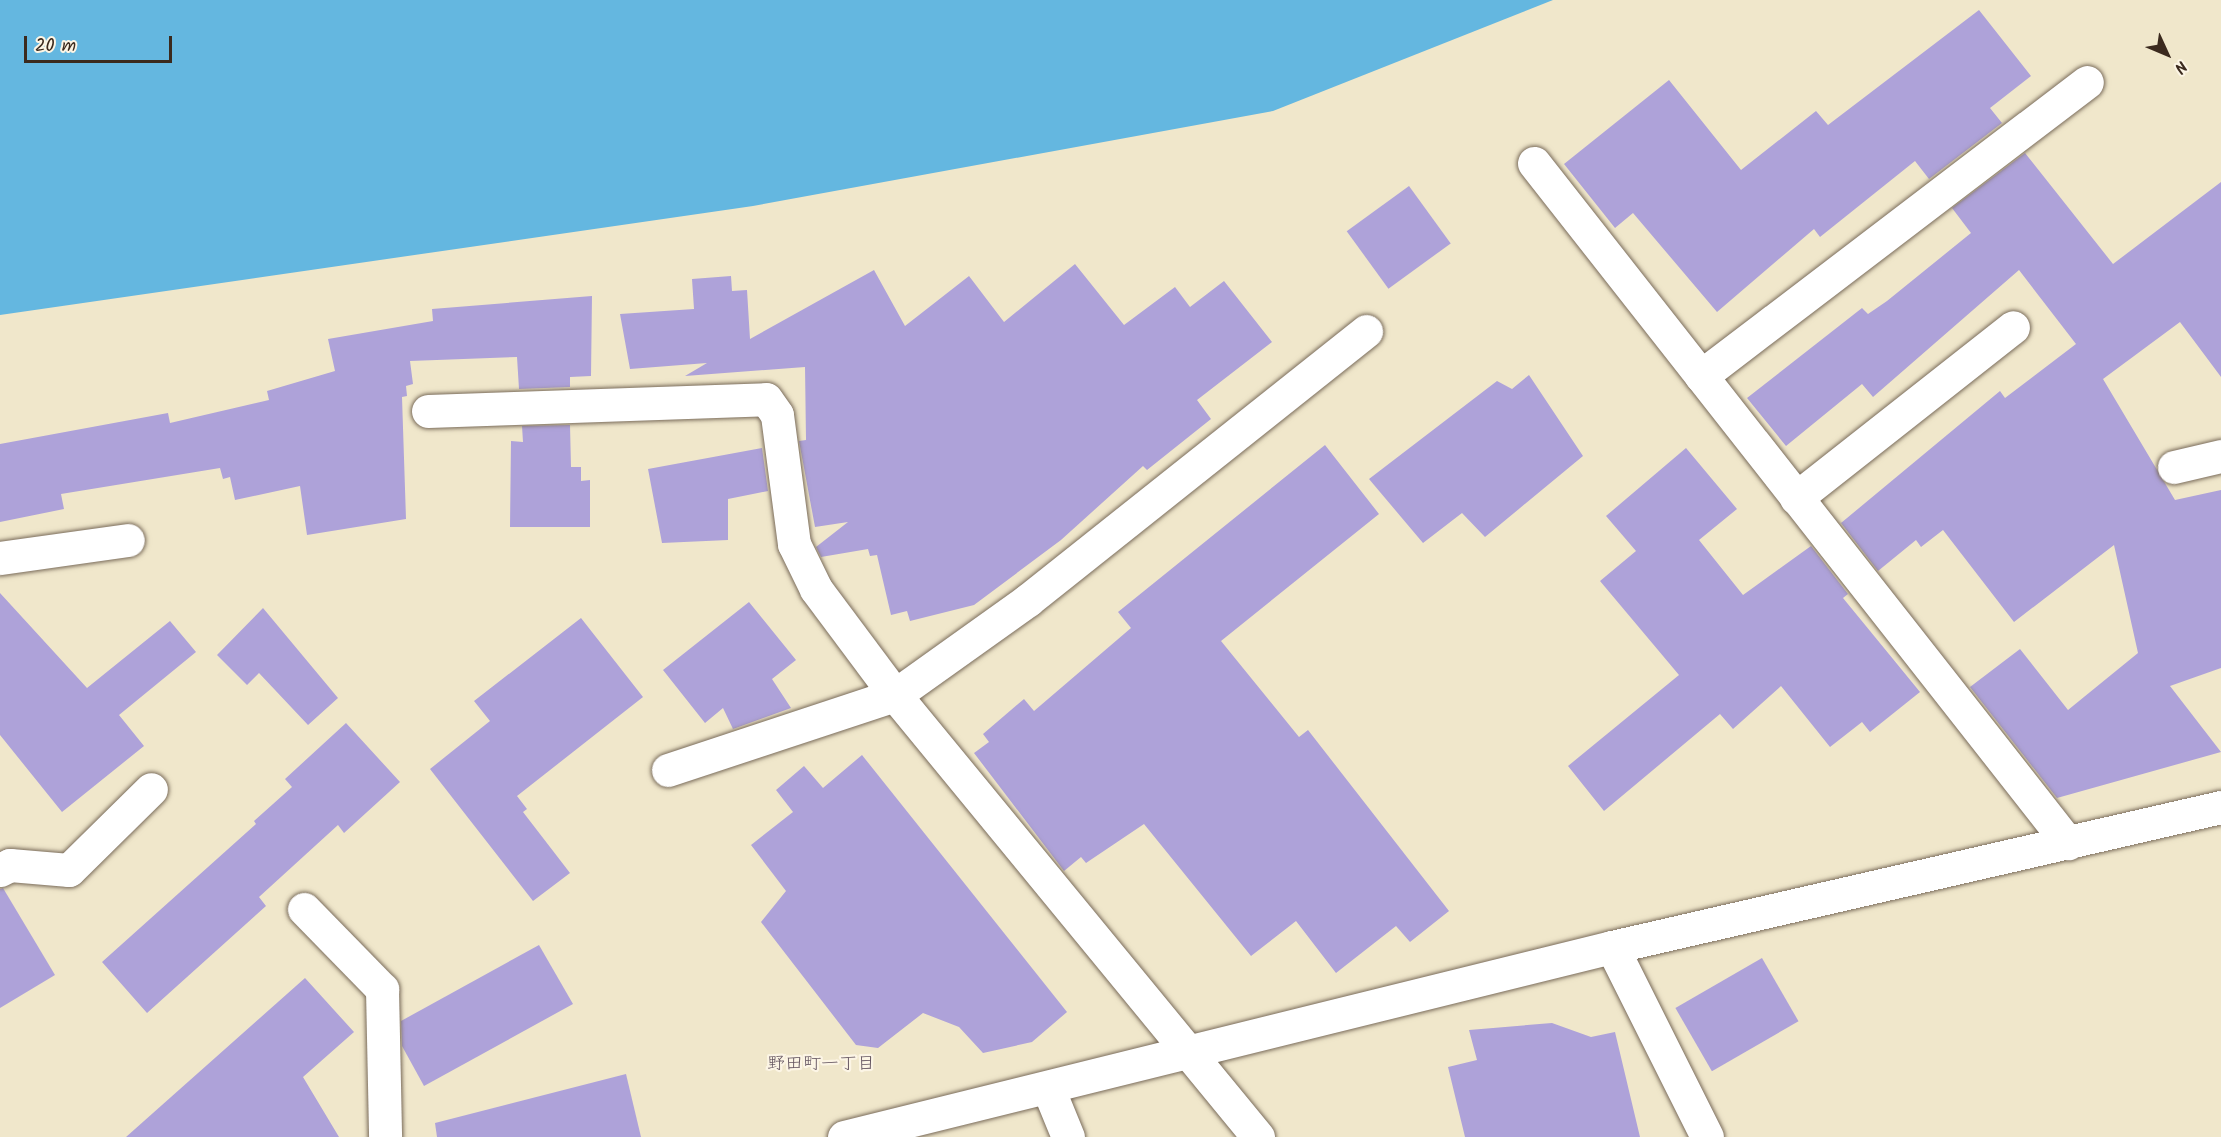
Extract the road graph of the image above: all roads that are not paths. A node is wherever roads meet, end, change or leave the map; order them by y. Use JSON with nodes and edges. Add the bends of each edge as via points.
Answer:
{"nodes":[{"id":1,"x":2087,"y":82,"type":"dead end"},
{"id":2,"x":1534,"y":163,"type":"dead end"},
{"id":3,"x":2013,"y":327,"type":"dead end"},
{"id":4,"x":1365,"y":331,"type":"dead end"},
{"id":5,"x":1701,"y":376,"type":"junction"},
{"id":6,"x":428,"y":411,"type":"dead end"},
{"id":7,"x":2221,"y":456,"type":"edge"},
{"id":8,"x":2174,"y":467,"type":"dead end"},
{"id":9,"x":1796,"y":498,"type":"junction"},
{"id":10,"x":128,"y":540,"type":"dead end"},
{"id":11,"x":0,"y":558,"type":"edge"},
{"id":12,"x":895,"y":695,"type":"junction"},
{"id":13,"x":668,"y":770,"type":"dead end"},
{"id":14,"x":151,"y":789,"type":"dead end"},
{"id":15,"x":2221,"y":807,"type":"edge"},
{"id":16,"x":2068,"y":843,"type":"junction"},
{"id":17,"x":0,"y":870,"type":"edge"},
{"id":18,"x":304,"y":909,"type":"dead end"},
{"id":19,"x":1612,"y":947,"type":"junction"},
{"id":20,"x":1194,"y":1054,"type":"junction"},
{"id":21,"x":1048,"y":1088,"type":"junction"},
{"id":22,"x":385,"y":1137,"type":"edge"},
{"id":23,"x":844,"y":1137,"type":"edge"},
{"id":24,"x":1068,"y":1137,"type":"edge"},
{"id":25,"x":1258,"y":1137,"type":"edge"},
{"id":26,"x":1707,"y":1137,"type":"edge"}],
"edges":[{"from":1,"to":5,"type":"street"},
{"from":2,"to":5,"type":"street"},
{"from":3,"to":9,"type":"street"},
{"from":4,"to":12,"type":"street","via":[[1028,600]]},
{"from":5,"to":9,"type":"street"},
{"from":6,"to":12,"type":"street","via":[[766,399],[777,415],[794,544],[816,589]]},
{"from":7,"to":8,"type":"street"},
{"from":9,"to":16,"type":"street"},
{"from":10,"to":11,"type":"street"},
{"from":12,"to":13,"type":"street"},
{"from":12,"to":20,"type":"street"},
{"from":14,"to":17,"type":"street","via":[[69,870],[10,865]]},
{"from":15,"to":16,"type":"street"},
{"from":16,"to":19,"type":"street"},
{"from":18,"to":22,"type":"street","via":[[382,989]]},
{"from":19,"to":20,"type":"street"},
{"from":19,"to":26,"type":"street"},
{"from":20,"to":21,"type":"street"},
{"from":20,"to":25,"type":"street"},
{"from":21,"to":23,"type":"street"},
{"from":21,"to":24,"type":"street"}]}
